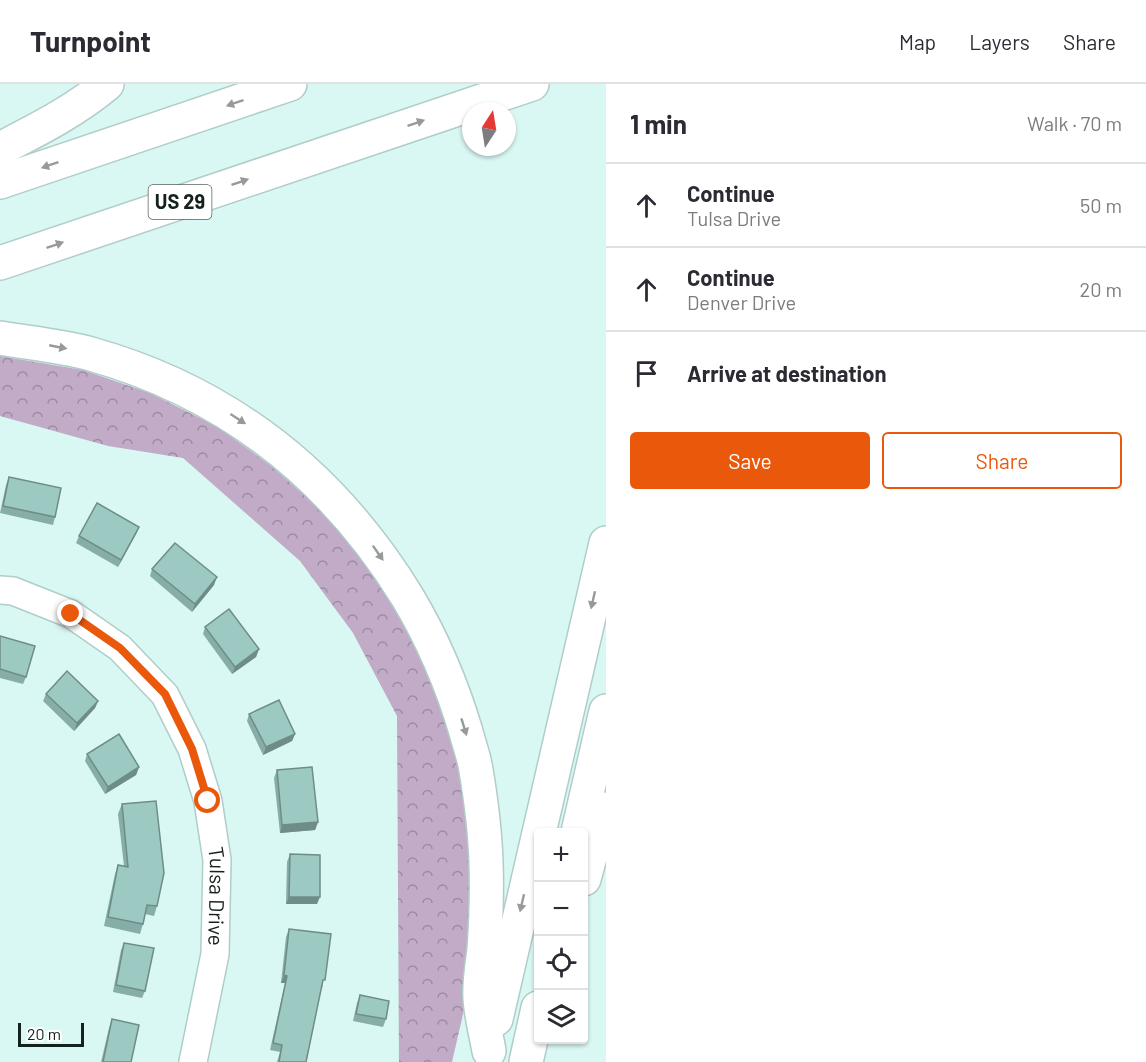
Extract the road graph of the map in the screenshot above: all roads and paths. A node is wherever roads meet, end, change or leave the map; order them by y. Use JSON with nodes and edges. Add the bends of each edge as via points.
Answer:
{"nodes":[{"id":1,"x":107,"y":84,"type":"edge"},
{"id":2,"x":290,"y":84,"type":"edge"},
{"id":3,"x":532,"y":84,"type":"edge"},
{"id":4,"x":0,"y":149,"type":"edge"},
{"id":5,"x":0,"y":182,"type":"edge"},
{"id":6,"x":0,"y":263,"type":"edge"},
{"id":7,"x":0,"y":338,"type":"edge"},
{"id":8,"x":606,"y":543,"type":"edge"},
{"id":9,"x":0,"y":590,"type":"edge"},
{"id":10,"x":606,"y":711,"type":"edge"},
{"id":11,"x":606,"y":797,"type":"edge"},
{"id":12,"x":579,"y":828,"type":"edge"},
{"id":13,"x":588,"y":864,"type":"edge"},
{"id":14,"x":534,"y":1026,"type":"edge"},
{"id":15,"x":487,"y":1057,"type":"edge"},
{"id":16,"x":194,"y":1062,"type":"edge"},
{"id":17,"x":526,"y":1062,"type":"edge"}],
"edges":[{"from":1,"to":4,"type":"highway","via":[[34,132]]},
{"from":2,"to":5,"type":"highway","one_way":true},
{"from":6,"to":3,"type":"highway","number":"US 29","one_way":true},
{"from":7,"to":15,"type":"highway","one_way":true,"via":[[100,357],[142,371],[222,410],[266,438],[303,469],[339,505],[385,562],[423,624],[446,672],[476,766],[486,861],[480,998]]},
{"from":8,"to":15,"type":"highway","one_way":true},
{"from":9,"to":16,"type":"street","name":"Tulsa Drive","via":[[13,591],[71,614],[120,648],[165,694],[192,749],[208,801],[217,860],[215,954]]},
{"from":10,"to":12,"type":"highway"},
{"from":11,"to":13,"type":"highway"},
{"from":14,"to":17,"type":"highway"}]}
